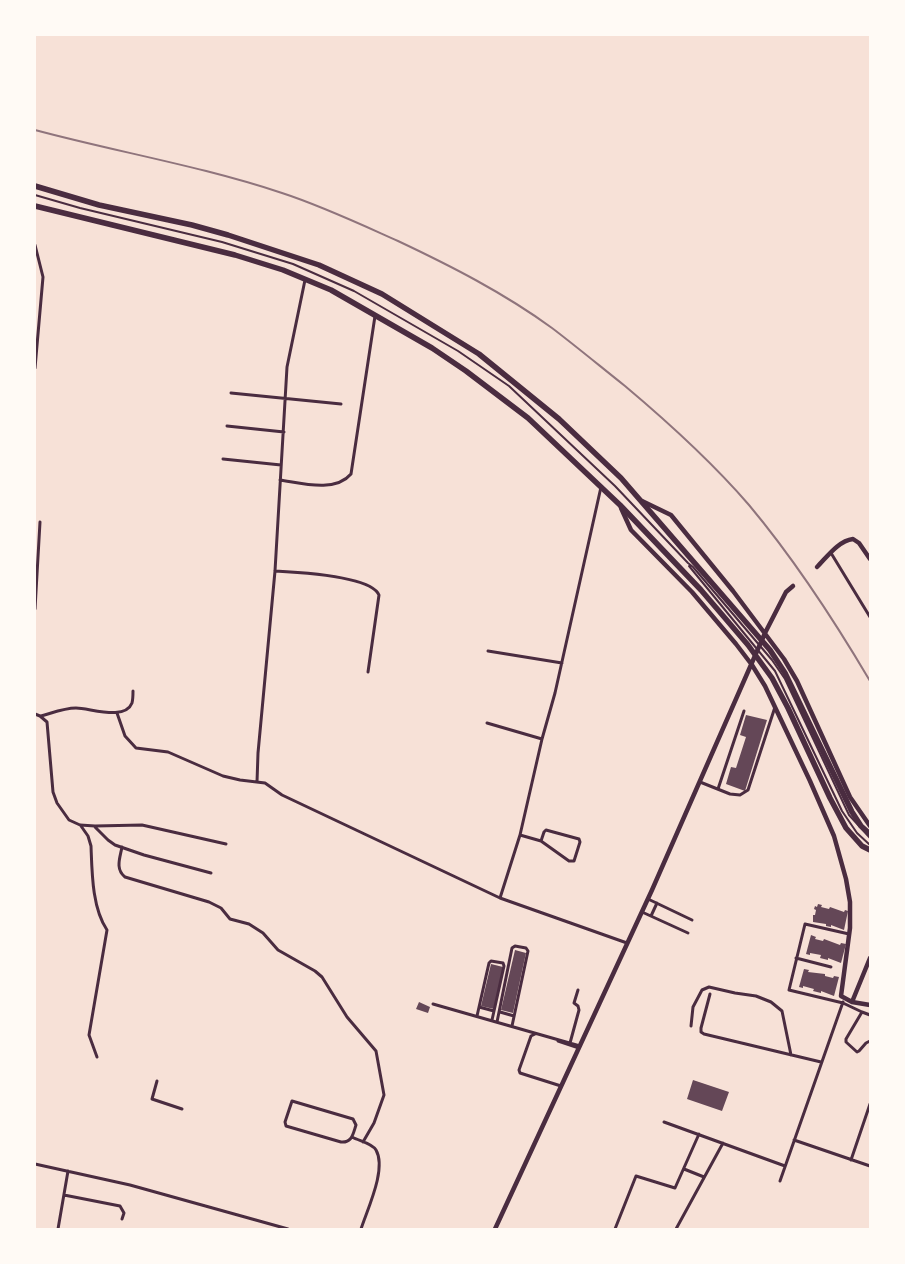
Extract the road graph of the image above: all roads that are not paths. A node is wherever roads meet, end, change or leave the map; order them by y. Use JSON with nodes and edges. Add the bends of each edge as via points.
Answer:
{"nodes":[{"id":1,"x":35,"y":186,"type":"edge"},
{"id":2,"x":35,"y":195,"type":"edge"},
{"id":3,"x":35,"y":206,"type":"edge"},
{"id":4,"x":35,"y":245,"type":"edge"},
{"id":5,"x":305,"y":280,"type":"junction"},
{"id":6,"x":375,"y":314,"type":"junction"},
{"id":7,"x":35,"y":368,"type":"edge"},
{"id":8,"x":231,"y":393,"type":"dead end"},
{"id":9,"x":286,"y":398,"type":"junction"},
{"id":10,"x":341,"y":404,"type":"dead end"},
{"id":11,"x":227,"y":426,"type":"dead end"},
{"id":12,"x":284,"y":432,"type":"junction"},
{"id":13,"x":223,"y":459,"type":"dead end"},
{"id":14,"x":281,"y":465,"type":"junction"},
{"id":15,"x":280,"y":480,"type":"junction"},
{"id":16,"x":601,"y":487,"type":"junction"},
{"id":17,"x":638,"y":499,"type":"junction"},
{"id":18,"x":620,"y":505,"type":"junction"},
{"id":19,"x":40,"y":522,"type":"dead end"},
{"id":20,"x":831,"y":554,"type":"junction"},
{"id":21,"x":870,"y":559,"type":"edge"},
{"id":22,"x":688,"y":564,"type":"junction"},
{"id":23,"x":817,"y":567,"type":"dead end"},
{"id":24,"x":275,"y":571,"type":"junction"},
{"id":25,"x":793,"y":586,"type":"dead end"},
{"id":26,"x":35,"y":609,"type":"edge"},
{"id":27,"x":870,"y":618,"type":"edge"},
{"id":28,"x":765,"y":633,"type":"junction"},
{"id":29,"x":488,"y":651,"type":"dead end"},
{"id":30,"x":562,"y":663,"type":"junction"},
{"id":31,"x":752,"y":665,"type":"junction"},
{"id":32,"x":368,"y":672,"type":"dead end"},
{"id":33,"x":133,"y":691,"type":"dead end"},
{"id":34,"x":775,"y":706,"type":"junction"},
{"id":35,"x":744,"y":711,"type":"dead end"},
{"id":36,"x":117,"y":713,"type":"junction"},
{"id":37,"x":35,"y":714,"type":"edge"},
{"id":38,"x":40,"y":716,"type":"junction"},
{"id":39,"x":487,"y":723,"type":"dead end"},
{"id":40,"x":542,"y":739,"type":"junction"},
{"id":41,"x":258,"y":782,"type":"junction"},
{"id":42,"x":700,"y":782,"type":"junction"},
{"id":43,"x":718,"y":789,"type":"junction"},
{"id":44,"x":80,"y":825,"type":"junction"},
{"id":45,"x":94,"y":826,"type":"junction"},
{"id":46,"x":870,"y":826,"type":"edge"},
{"id":47,"x":520,"y":834,"type":"junction"},
{"id":48,"x":870,"y":834,"type":"edge"},
{"id":49,"x":870,"y":838,"type":"edge"},
{"id":50,"x":542,"y":841,"type":"junction"},
{"id":51,"x":226,"y":844,"type":"dead end"},
{"id":52,"x":870,"y":845,"type":"edge"},
{"id":53,"x":122,"y":847,"type":"junction"},
{"id":54,"x":870,"y":850,"type":"edge"},
{"id":55,"x":211,"y":873,"type":"dead end"},
{"id":56,"x":500,"y":898,"type":"junction"},
{"id":57,"x":648,"y":900,"type":"junction"},
{"id":58,"x":656,"y":904,"type":"junction"},
{"id":59,"x":642,"y":912,"type":"junction"},
{"id":60,"x":651,"y":916,"type":"junction"},
{"id":61,"x":692,"y":920,"type":"dead end"},
{"id":62,"x":688,"y":933,"type":"dead end"},
{"id":63,"x":849,"y":934,"type":"junction"},
{"id":64,"x":628,"y":943,"type":"junction"},
{"id":65,"x":796,"y":958,"type":"junction"},
{"id":66,"x":870,"y":958,"type":"edge"},
{"id":67,"x":831,"y":967,"type":"dead end"},
{"id":68,"x":578,"y":990,"type":"dead end"},
{"id":69,"x":710,"y":994,"type":"dead end"},
{"id":70,"x":844,"y":1001,"type":"junction"},
{"id":71,"x":852,"y":1002,"type":"junction"},
{"id":72,"x":433,"y":1004,"type":"dead end"},
{"id":73,"x":870,"y":1005,"type":"edge"},
{"id":74,"x":479,"y":1008,"type":"junction"},
{"id":75,"x":494,"y":1011,"type":"junction"},
{"id":76,"x":500,"y":1012,"type":"junction"},
{"id":77,"x":862,"y":1012,"type":"junction"},
{"id":78,"x":870,"y":1015,"type":"edge"},
{"id":79,"x":477,"y":1016,"type":"junction"},
{"id":80,"x":514,"y":1016,"type":"junction"},
{"id":81,"x":492,"y":1020,"type":"junction"},
{"id":82,"x":498,"y":1022,"type":"junction"},
{"id":83,"x":512,"y":1026,"type":"junction"},
{"id":84,"x":691,"y":1026,"type":"dead end"},
{"id":85,"x":870,"y":1041,"type":"edge"},
{"id":86,"x":570,"y":1043,"type":"junction"},
{"id":87,"x":579,"y":1047,"type":"junction"},
{"id":88,"x":791,"y":1054,"type":"junction"},
{"id":89,"x":97,"y":1057,"type":"dead end"},
{"id":90,"x":821,"y":1062,"type":"junction"},
{"id":91,"x":157,"y":1081,"type":"dead end"},
{"id":92,"x":561,"y":1086,"type":"junction"},
{"id":93,"x":870,"y":1104,"type":"edge"},
{"id":94,"x":182,"y":1109,"type":"dead end"},
{"id":95,"x":664,"y":1122,"type":"dead end"},
{"id":96,"x":699,"y":1134,"type":"junction"},
{"id":97,"x":352,"y":1137,"type":"junction"},
{"id":98,"x":794,"y":1140,"type":"junction"},
{"id":99,"x":363,"y":1142,"type":"junction"},
{"id":100,"x":722,"y":1143,"type":"junction"},
{"id":101,"x":852,"y":1160,"type":"junction"},
{"id":102,"x":35,"y":1164,"type":"edge"},
{"id":103,"x":785,"y":1166,"type":"junction"},
{"id":104,"x":870,"y":1166,"type":"edge"},
{"id":105,"x":684,"y":1168,"type":"junction"},
{"id":106,"x":68,"y":1171,"type":"junction"},
{"id":107,"x":704,"y":1177,"type":"junction"},
{"id":108,"x":780,"y":1181,"type":"dead end"},
{"id":109,"x":64,"y":1195,"type":"junction"},
{"id":110,"x":122,"y":1219,"type":"dead end"},
{"id":111,"x":58,"y":1229,"type":"edge"},
{"id":112,"x":288,"y":1229,"type":"edge"},
{"id":113,"x":361,"y":1229,"type":"edge"},
{"id":114,"x":495,"y":1229,"type":"edge"},
{"id":115,"x":615,"y":1229,"type":"edge"},
{"id":116,"x":676,"y":1229,"type":"edge"}],
"edges":[{"from":1,"to":17,"type":"main road","via":[[260,244],[319,265],[382,294],[478,354],[559,419]]},
{"from":2,"to":22,"type":"lane","via":[[222,242],[293,264],[354,291],[473,361],[508,386],[615,486]]},
{"from":3,"to":5,"type":"main road","via":[[235,255]]},
{"from":4,"to":7,"type":"street","via":[[43,277]]},
{"from":5,"to":6,"type":"main road"},
{"from":5,"to":9,"type":"street","via":[[287,367]]},
{"from":6,"to":15,"type":"street","via":[[351,474],[342,481],[324,485]]},
{"from":6,"to":16,"type":"main road","via":[[466,371],[528,418]]},
{"from":8,"to":9,"type":"street"},
{"from":9,"to":10,"type":"street"},
{"from":9,"to":12,"type":"street"},
{"from":11,"to":12,"type":"street"},
{"from":12,"to":14,"type":"street"},
{"from":13,"to":14,"type":"street"},
{"from":14,"to":15,"type":"street"},
{"from":15,"to":24,"type":"street"},
{"from":16,"to":18,"type":"main road"},
{"from":16,"to":30,"type":"street"},
{"from":17,"to":28,"type":"street","via":[[671,514]]},
{"from":17,"to":48,"type":"main road","via":[[778,660],[852,812]]},
{"from":18,"to":31,"type":"street","via":[[631,530],[692,592]]},
{"from":18,"to":54,"type":"main road","via":[[701,590],[772,678],[846,828]]},
{"from":19,"to":26,"type":"street"},
{"from":20,"to":21,"type":"street","via":[[842,543],[853,539]]},
{"from":20,"to":23,"type":"street"},
{"from":20,"to":27,"type":"street"},
{"from":22,"to":49,"type":"lane","via":[[779,669],[849,815]]},
{"from":22,"to":52,"type":"lane","via":[[774,671],[842,811]]},
{"from":24,"to":32,"type":"street","via":[[319,574],[362,583],[378,592]]},
{"from":24,"to":41,"type":"street"},
{"from":25,"to":28,"type":"street","via":[[786,592]]},
{"from":28,"to":31,"type":"street"},
{"from":28,"to":46,"type":"street","via":[[797,681],[850,798]]},
{"from":29,"to":30,"type":"street"},
{"from":30,"to":40,"type":"street"},
{"from":31,"to":34,"type":"street"},
{"from":31,"to":42,"type":"street"},
{"from":33,"to":36,"type":"street","via":[[129,708]]},
{"from":34,"to":43,"type":"street","via":[[748,790],[740,795]]},
{"from":34,"to":63,"type":"street","via":[[834,836],[850,902]]},
{"from":35,"to":43,"type":"street"},
{"from":36,"to":38,"type":"street","via":[[76,708]]},
{"from":36,"to":41,"type":"street","via":[[125,736],[136,748],[168,752],[223,776]]},
{"from":37,"to":38,"type":"street"},
{"from":38,"to":44,"type":"street","via":[[47,722],[51,779],[57,803],[69,820]]},
{"from":39,"to":40,"type":"street"},
{"from":40,"to":47,"type":"street"},
{"from":41,"to":56,"type":"street"},
{"from":42,"to":43,"type":"street"},
{"from":42,"to":57,"type":"street"},
{"from":44,"to":45,"type":"street"},
{"from":44,"to":89,"type":"street","via":[[91,846],[97,909],[107,930],[89,1035]]},
{"from":45,"to":51,"type":"street","via":[[142,824]]},
{"from":45,"to":53,"type":"street","via":[[108,840]]},
{"from":47,"to":50,"type":"street"},
{"from":47,"to":56,"type":"street"},
{"from":50,"to":50,"type":"street","via":[[569,862],[574,860],[580,842],[546,830]]},
{"from":53,"to":55,"type":"street"},
{"from":53,"to":99,"type":"street","via":[[118,869],[125,877],[221,908],[230,919],[249,924],[263,933],[278,950],[322,977],[347,1017],[376,1051],[384,1095],[374,1124]]},
{"from":56,"to":64,"type":"street"},
{"from":57,"to":58,"type":"street"},
{"from":57,"to":59,"type":"street"},
{"from":58,"to":60,"type":"street"},
{"from":58,"to":61,"type":"street"},
{"from":59,"to":60,"type":"street"},
{"from":59,"to":64,"type":"street"},
{"from":60,"to":62,"type":"street"},
{"from":63,"to":65,"type":"street","via":[[805,924]]},
{"from":63,"to":70,"type":"street","via":[[841,992]]},
{"from":64,"to":87,"type":"street"},
{"from":65,"to":67,"type":"street"},
{"from":65,"to":70,"type":"street","via":[[789,990]]},
{"from":66,"to":71,"type":"street"},
{"from":68,"to":86,"type":"street","via":[[574,1003],[579,1010]]},
{"from":69,"to":88,"type":"street","via":[[701,1032]]},
{"from":70,"to":71,"type":"street"},
{"from":70,"to":77,"type":"street"},
{"from":70,"to":90,"type":"street"},
{"from":71,"to":73,"type":"street"},
{"from":72,"to":79,"type":"street"},
{"from":74,"to":75,"type":"street"},
{"from":74,"to":75,"type":"street","via":[[492,961],[504,966]]},
{"from":74,"to":79,"type":"street"},
{"from":75,"to":81,"type":"street"},
{"from":76,"to":80,"type":"street"},
{"from":76,"to":80,"type":"street","via":[[512,948],[526,948]]},
{"from":76,"to":82,"type":"street"},
{"from":77,"to":78,"type":"street"},
{"from":77,"to":85,"type":"street","via":[[846,1042],[857,1052]]},
{"from":79,"to":81,"type":"street"},
{"from":80,"to":83,"type":"street"},
{"from":81,"to":82,"type":"street"},
{"from":82,"to":83,"type":"street"},
{"from":83,"to":86,"type":"street"},
{"from":84,"to":88,"type":"street","via":[[693,1008],[702,990],[710,987],[756,996],[782,1011]]},
{"from":86,"to":87,"type":"street"},
{"from":87,"to":92,"type":"street"},
{"from":87,"to":92,"type":"street","via":[[534,1034],[531,1036],[520,1073]]},
{"from":88,"to":90,"type":"street"},
{"from":90,"to":98,"type":"street"},
{"from":91,"to":94,"type":"street","via":[[152,1099]]},
{"from":92,"to":114,"type":"street"},
{"from":93,"to":101,"type":"street"},
{"from":95,"to":96,"type":"street"},
{"from":96,"to":100,"type":"street"},
{"from":96,"to":105,"type":"street"},
{"from":97,"to":97,"type":"street","via":[[341,1142],[286,1126],[291,1103],[297,1101],[353,1119],[356,1125]]},
{"from":97,"to":99,"type":"street"},
{"from":98,"to":101,"type":"street"},
{"from":98,"to":103,"type":"street"},
{"from":99,"to":113,"type":"street","via":[[376,1151],[379,1168]]},
{"from":100,"to":103,"type":"street"},
{"from":100,"to":107,"type":"street"},
{"from":101,"to":104,"type":"street"},
{"from":102,"to":106,"type":"street"},
{"from":103,"to":108,"type":"street"},
{"from":105,"to":107,"type":"street"},
{"from":105,"to":115,"type":"street","via":[[675,1188],[636,1176]]},
{"from":106,"to":109,"type":"street"},
{"from":106,"to":112,"type":"street"},
{"from":107,"to":116,"type":"street"},
{"from":109,"to":110,"type":"street","via":[[120,1206],[124,1213]]},
{"from":109,"to":111,"type":"street"}]}
